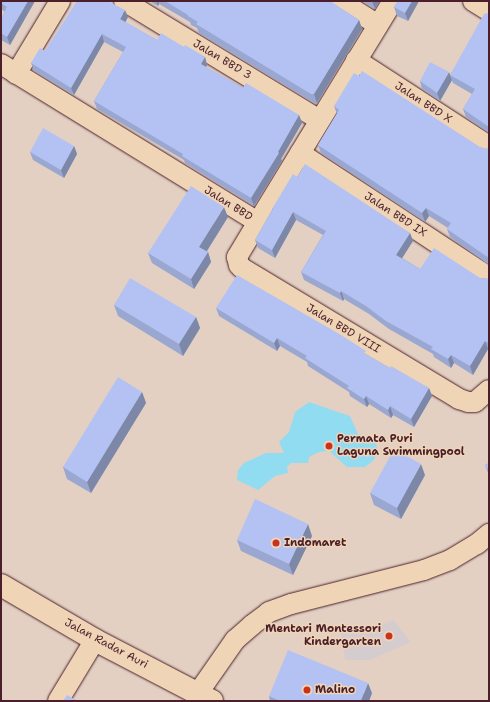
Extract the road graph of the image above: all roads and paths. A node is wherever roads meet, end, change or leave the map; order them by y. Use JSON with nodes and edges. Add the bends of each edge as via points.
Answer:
{"nodes":[{"id":1,"x":60,"y":1,"type":"edge"},
{"id":2,"x":124,"y":1,"type":"edge"},
{"id":3,"x":340,"y":1,"type":"edge"},
{"id":4,"x":392,"y":1,"type":"edge"},
{"id":5,"x":473,"y":1,"type":"edge"},
{"id":6,"x":489,"y":11,"type":"edge"},
{"id":7,"x":378,"y":25,"type":"junction"},
{"id":8,"x":356,"y":60,"type":"junction"},
{"id":9,"x":9,"y":69,"type":"edge"},
{"id":10,"x":320,"y":120,"type":"junction"},
{"id":11,"x":489,"y":146,"type":"edge"},
{"id":12,"x":300,"y":153,"type":"junction"},
{"id":13,"x":258,"y":222,"type":"junction"},
{"id":14,"x":489,"y":277,"type":"edge"},
{"id":15,"x":489,"y":390,"type":"edge"},
{"id":16,"x":489,"y":534,"type":"edge"},
{"id":17,"x":1,"y":585,"type":"edge"},
{"id":18,"x":95,"y":640,"type":"junction"},
{"id":19,"x":205,"y":697,"type":"edge"},
{"id":20,"x":58,"y":701,"type":"edge"}],
"edges":[{"from":1,"to":9,"type":"street"},
{"from":2,"to":10,"type":"street","name":"Jalan BBD 3"},
{"from":3,"to":7,"type":"street"},
{"from":4,"to":7,"type":"street","name":"Jalan BBD"},
{"from":5,"to":6,"type":"street"},
{"from":7,"to":8,"type":"street","name":"Jalan BBD"},
{"from":8,"to":10,"type":"street","name":"Jalan BBD"},
{"from":8,"to":11,"type":"street","name":"Jalan BBD X"},
{"from":9,"to":13,"type":"street","name":"Jalan BBD"},
{"from":10,"to":12,"type":"street","name":"Jalan BBD"},
{"from":12,"to":13,"type":"street","name":"Jalan BBD"},
{"from":12,"to":14,"type":"street","name":"Jalan BBD IX"},
{"from":13,"to":15,"type":"street","name":"Jalan BBD VIII","via":[[238,257],[242,268],[459,399],[475,402]]},
{"from":16,"to":19,"type":"street","via":[[450,560],[424,570],[291,604],[270,612],[235,640]]},
{"from":17,"to":18,"type":"main road","name":"Jalan Radar Auri"},
{"from":18,"to":19,"type":"main road","name":"Jalan Radar Auri"},
{"from":18,"to":20,"type":"street"}]}
